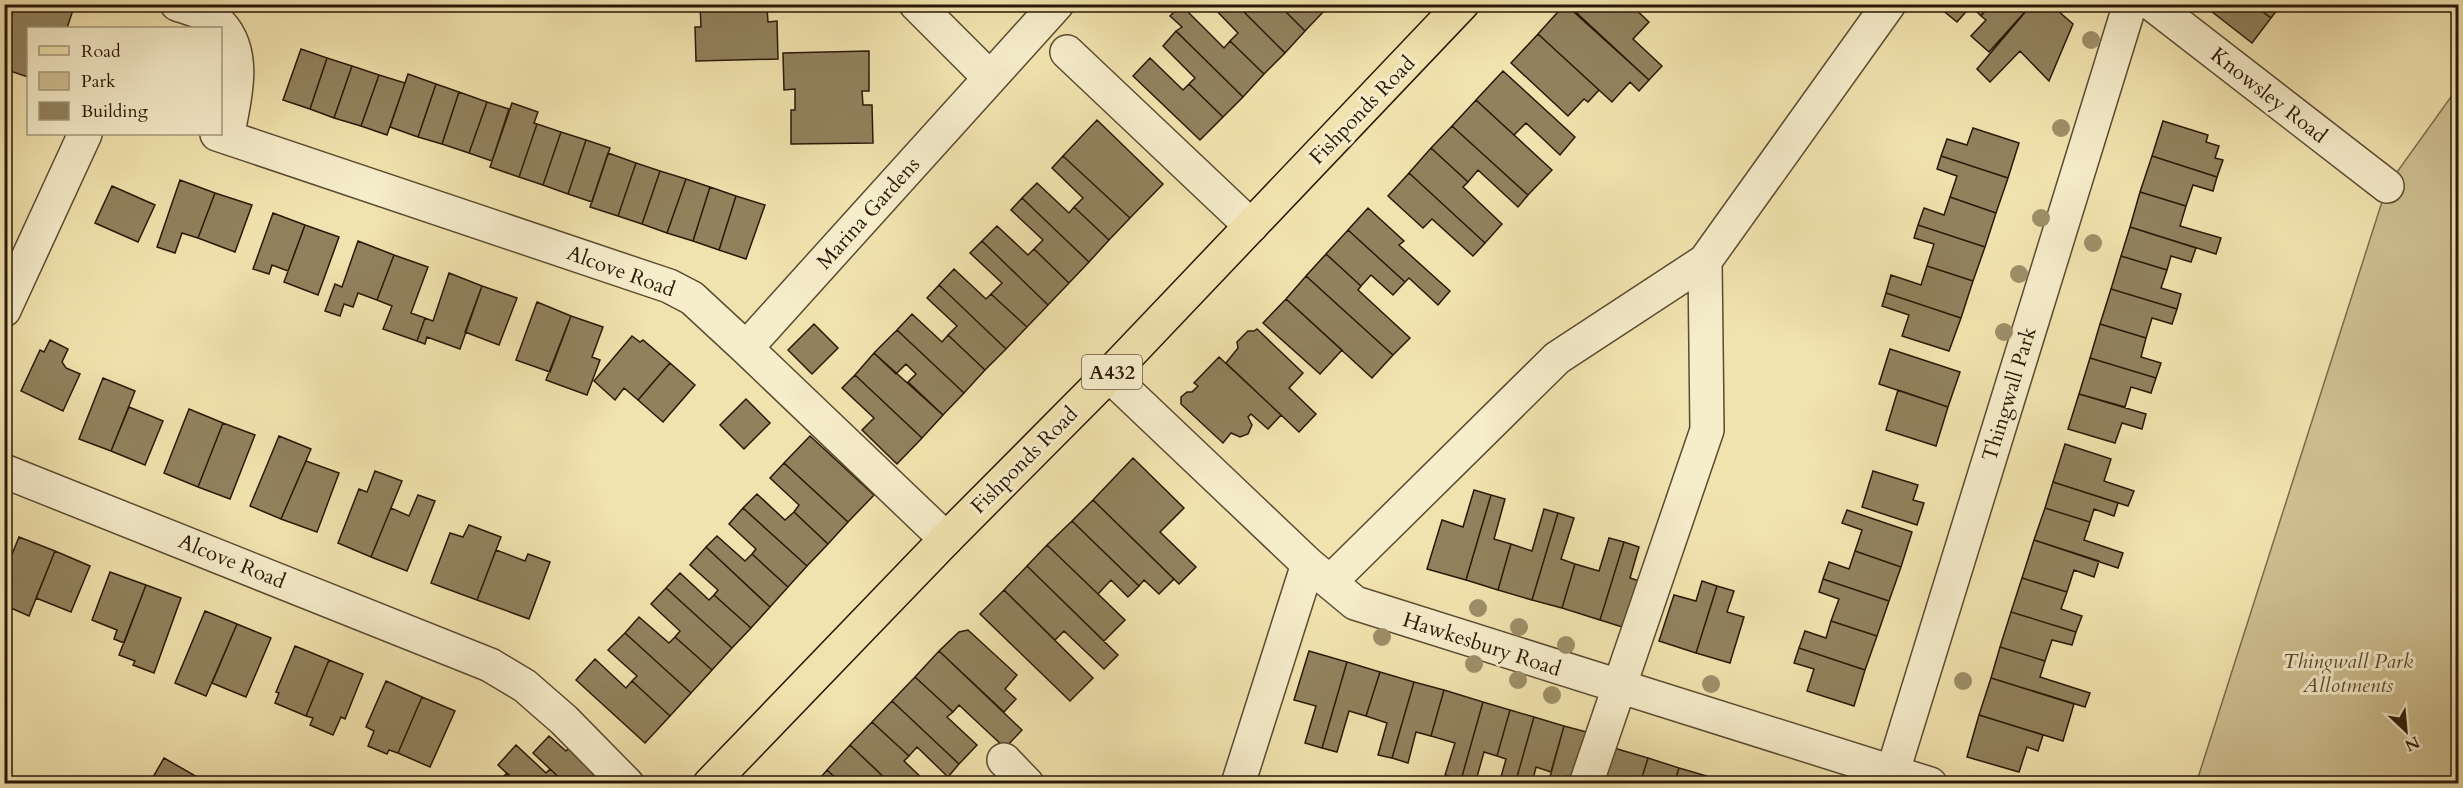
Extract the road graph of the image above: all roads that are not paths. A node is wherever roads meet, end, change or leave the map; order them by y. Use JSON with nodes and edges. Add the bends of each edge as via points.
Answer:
{"nodes":[{"id":1,"x":177,"y":4,"type":"edge"},
{"id":2,"x":916,"y":4,"type":"edge"},
{"id":3,"x":1057,"y":4,"type":"edge"},
{"id":4,"x":1462,"y":4,"type":"edge"},
{"id":5,"x":1889,"y":4,"type":"edge"},
{"id":6,"x":2130,"y":4,"type":"edge"},
{"id":7,"x":2151,"y":4,"type":"edge"},
{"id":8,"x":1067,"y":52,"type":"dead end"},
{"id":9,"x":990,"y":78,"type":"junction"},
{"id":10,"x":85,"y":135,"type":"edge"},
{"id":11,"x":222,"y":135,"type":"edge"},
{"id":12,"x":2387,"y":186,"type":"dead end"},
{"id":13,"x":1251,"y":226,"type":"junction"},
{"id":14,"x":1705,"y":261,"type":"junction"},
{"id":15,"x":4,"y":310,"type":"edge"},
{"id":16,"x":746,"y":348,"type":"junction"},
{"id":17,"x":1109,"y":375,"type":"junction"},
{"id":18,"x":4,"y":471,"type":"edge"},
{"id":19,"x":946,"y":539,"type":"junction"},
{"id":20,"x":1319,"y":573,"type":"junction"},
{"id":21,"x":1618,"y":688,"type":"junction"},
{"id":22,"x":1004,"y":760,"type":"dead end"},
{"id":23,"x":1891,"y":777,"type":"edge"},
{"id":24,"x":627,"y":783,"type":"edge"},
{"id":25,"x":710,"y":783,"type":"edge"},
{"id":26,"x":1027,"y":783,"type":"edge"},
{"id":27,"x":1238,"y":783,"type":"edge"},
{"id":28,"x":1586,"y":783,"type":"edge"},
{"id":29,"x":1930,"y":783,"type":"edge"}],
"edges":[{"from":1,"to":11,"type":"street","via":[[220,23],[234,47],[237,85]]},
{"from":2,"to":9,"type":"street"},
{"from":3,"to":9,"type":"street","name":"Marina Gardens"},
{"from":4,"to":13,"type":"main road","name":"Fishponds Road","number":"A432"},
{"from":5,"to":14,"type":"street"},
{"from":6,"to":23,"type":"street","name":"Thingwall Park"},
{"from":7,"to":12,"type":"street","name":"Knowsley Road"},
{"from":8,"to":13,"type":"street"},
{"from":9,"to":16,"type":"street","name":"Marina Gardens"},
{"from":10,"to":15,"type":"street"},
{"from":11,"to":16,"type":"street","name":"Alcove Road","via":[[669,286],[692,298]]},
{"from":13,"to":17,"type":"main road","name":"Fishponds Road","number":"A432"},
{"from":14,"to":20,"type":"street","via":[[1557,358]]},
{"from":14,"to":21,"type":"street","via":[[1707,430]]},
{"from":16,"to":19,"type":"street","name":"Alcove Road"},
{"from":17,"to":19,"type":"main road","name":"Fishponds Road","number":"A432"},
{"from":17,"to":20,"type":"street","name":"Hawkesbury Road"},
{"from":18,"to":24,"type":"street","name":"Alcove Road","via":[[490,665],[525,686]]},
{"from":19,"to":25,"type":"main road","name":"Fishponds Road","number":"A432"},
{"from":20,"to":21,"type":"street","name":"Hawkesbury Road","via":[[1355,603]]},
{"from":20,"to":27,"type":"street"},
{"from":21,"to":23,"type":"street","name":"Hawkesbury Road"},
{"from":21,"to":28,"type":"street"},
{"from":22,"to":26,"type":"street"},
{"from":23,"to":29,"type":"street","name":"Hawkesbury Road"}]}
